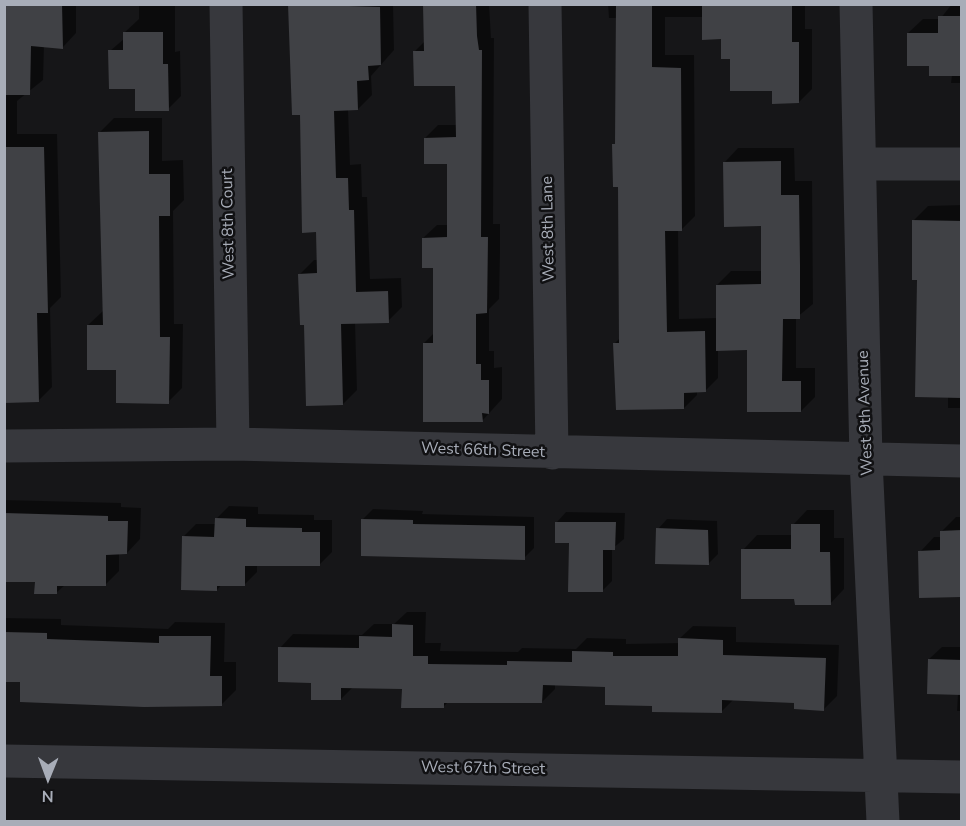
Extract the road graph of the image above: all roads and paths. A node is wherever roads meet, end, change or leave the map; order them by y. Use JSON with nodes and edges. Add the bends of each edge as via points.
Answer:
{"nodes":[{"id":1,"x":226,"y":4,"type":"edge"},
{"id":2,"x":545,"y":4,"type":"edge"},
{"id":3,"x":856,"y":4,"type":"edge"},
{"id":4,"x":860,"y":164,"type":"junction"},
{"id":5,"x":962,"y":164,"type":"edge"},
{"id":6,"x":233,"y":444,"type":"junction"},
{"id":7,"x":4,"y":446,"type":"edge"},
{"id":8,"x":552,"y":453,"type":"junction"},
{"id":9,"x":866,"y":460,"type":"junction"},
{"id":10,"x":962,"y":461,"type":"edge"},
{"id":11,"x":4,"y":761,"type":"edge"},
{"id":12,"x":882,"y":776,"type":"junction"},
{"id":13,"x":962,"y":777,"type":"edge"},
{"id":14,"x":883,"y":822,"type":"edge"}],
"edges":[{"from":1,"to":6,"type":"street","name":"West 8th Court"},
{"from":2,"to":8,"type":"street","name":"West 8th Lane"},
{"from":3,"to":4,"type":"street","name":"West 9th Avenue"},
{"from":4,"to":5,"type":"street"},
{"from":4,"to":9,"type":"street","name":"West 9th Avenue"},
{"from":6,"to":7,"type":"street","name":"West 66th Street"},
{"from":6,"to":8,"type":"street","name":"West 66th Street"},
{"from":8,"to":9,"type":"street","name":"West 66th Street"},
{"from":9,"to":10,"type":"street","name":"West 66th Street"},
{"from":9,"to":12,"type":"street","name":"West 9th Avenue"},
{"from":11,"to":12,"type":"street","name":"West 67th Street"},
{"from":12,"to":13,"type":"street","name":"West 67th Street"},
{"from":12,"to":14,"type":"street","name":"West 9th Avenue"}]}
